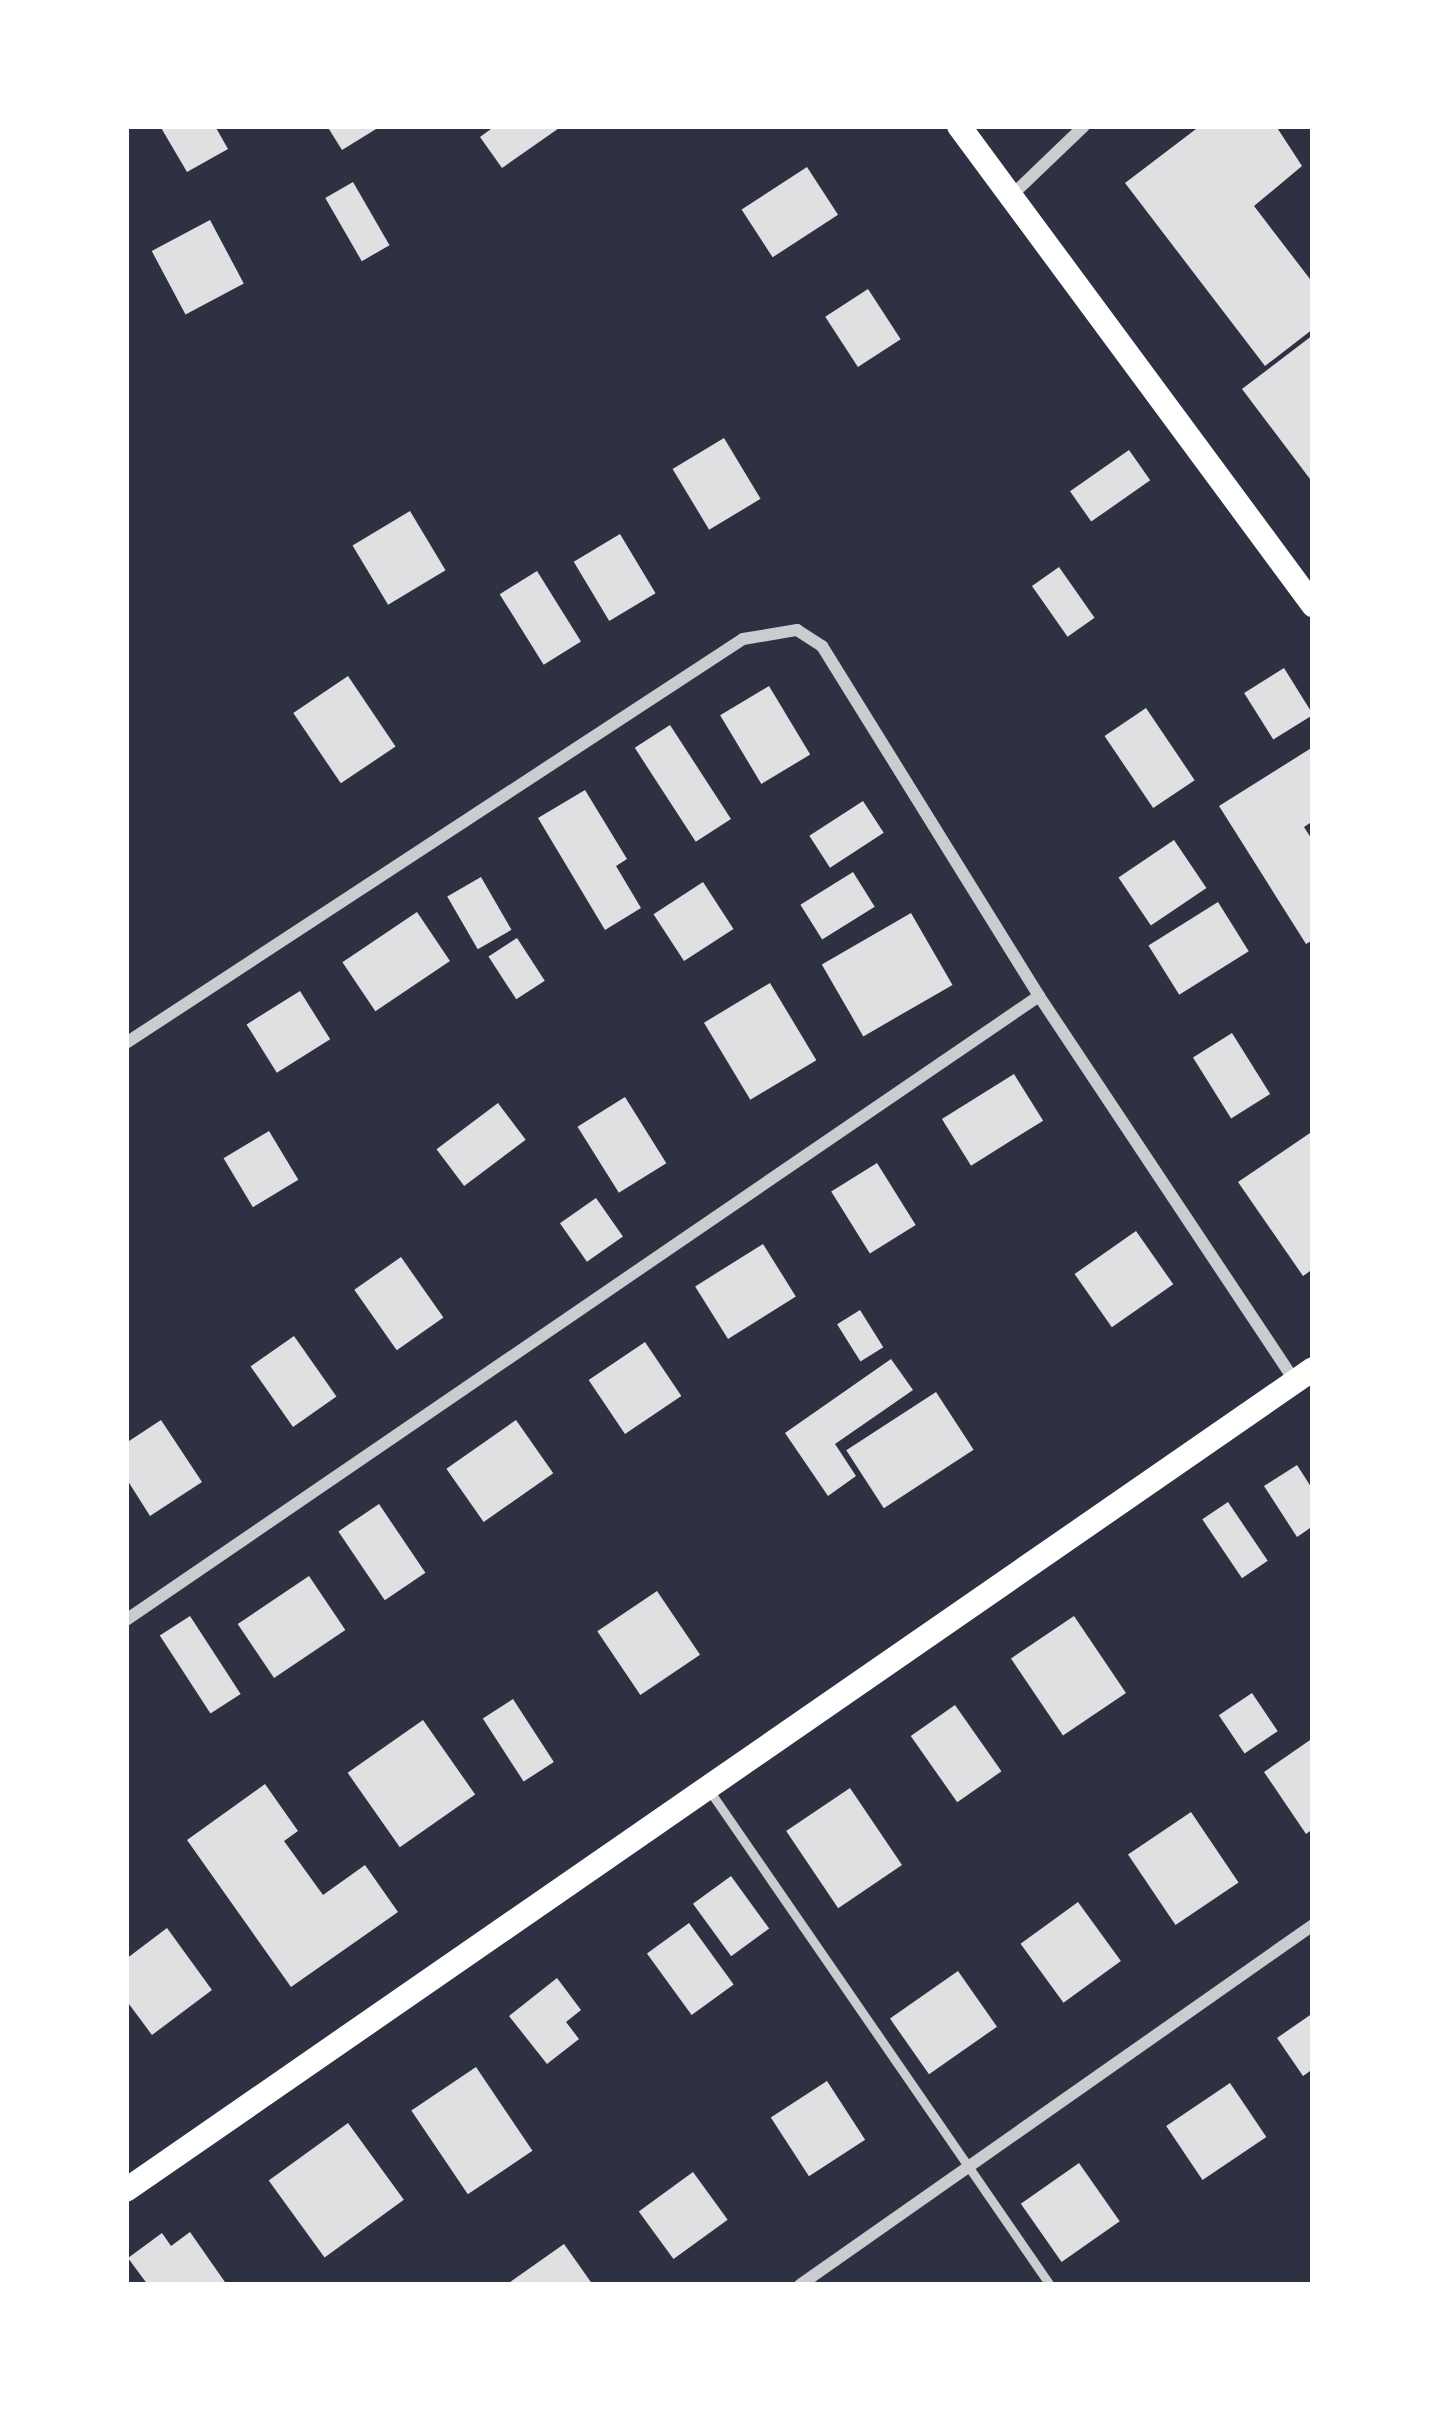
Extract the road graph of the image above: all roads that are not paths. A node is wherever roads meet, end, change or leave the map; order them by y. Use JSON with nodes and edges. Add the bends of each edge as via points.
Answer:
{"nodes":[{"id":1,"x":959,"y":126,"type":"edge"},
{"id":2,"x":1084,"y":126,"type":"edge"},
{"id":3,"x":1011,"y":197,"type":"junction"},
{"id":4,"x":1313,"y":604,"type":"edge"},
{"id":5,"x":1039,"y":996,"type":"junction"},
{"id":6,"x":126,"y":1043,"type":"edge"},
{"id":7,"x":1304,"y":1375,"type":"edge"},
{"id":8,"x":126,"y":1620,"type":"edge"},
{"id":9,"x":708,"y":1790,"type":"junction"},
{"id":10,"x":1313,"y":1925,"type":"edge"},
{"id":11,"x":968,"y":2169,"type":"junction"},
{"id":12,"x":126,"y":2190,"type":"edge"},
{"id":13,"x":800,"y":2285,"type":"edge"},
{"id":14,"x":1050,"y":2285,"type":"edge"}],
"edges":[{"from":1,"to":3,"type":"main road"},
{"from":2,"to":3,"type":"street"},
{"from":3,"to":4,"type":"main road"},
{"from":5,"to":6,"type":"street","via":[[821,646],[797,630],[743,640]]},
{"from":5,"to":7,"type":"street"},
{"from":5,"to":8,"type":"street"},
{"from":7,"to":9,"type":"main road"},
{"from":9,"to":11,"type":"lane"},
{"from":9,"to":12,"type":"main road"},
{"from":10,"to":11,"type":"street"},
{"from":11,"to":13,"type":"street"},
{"from":11,"to":14,"type":"lane"}]}
